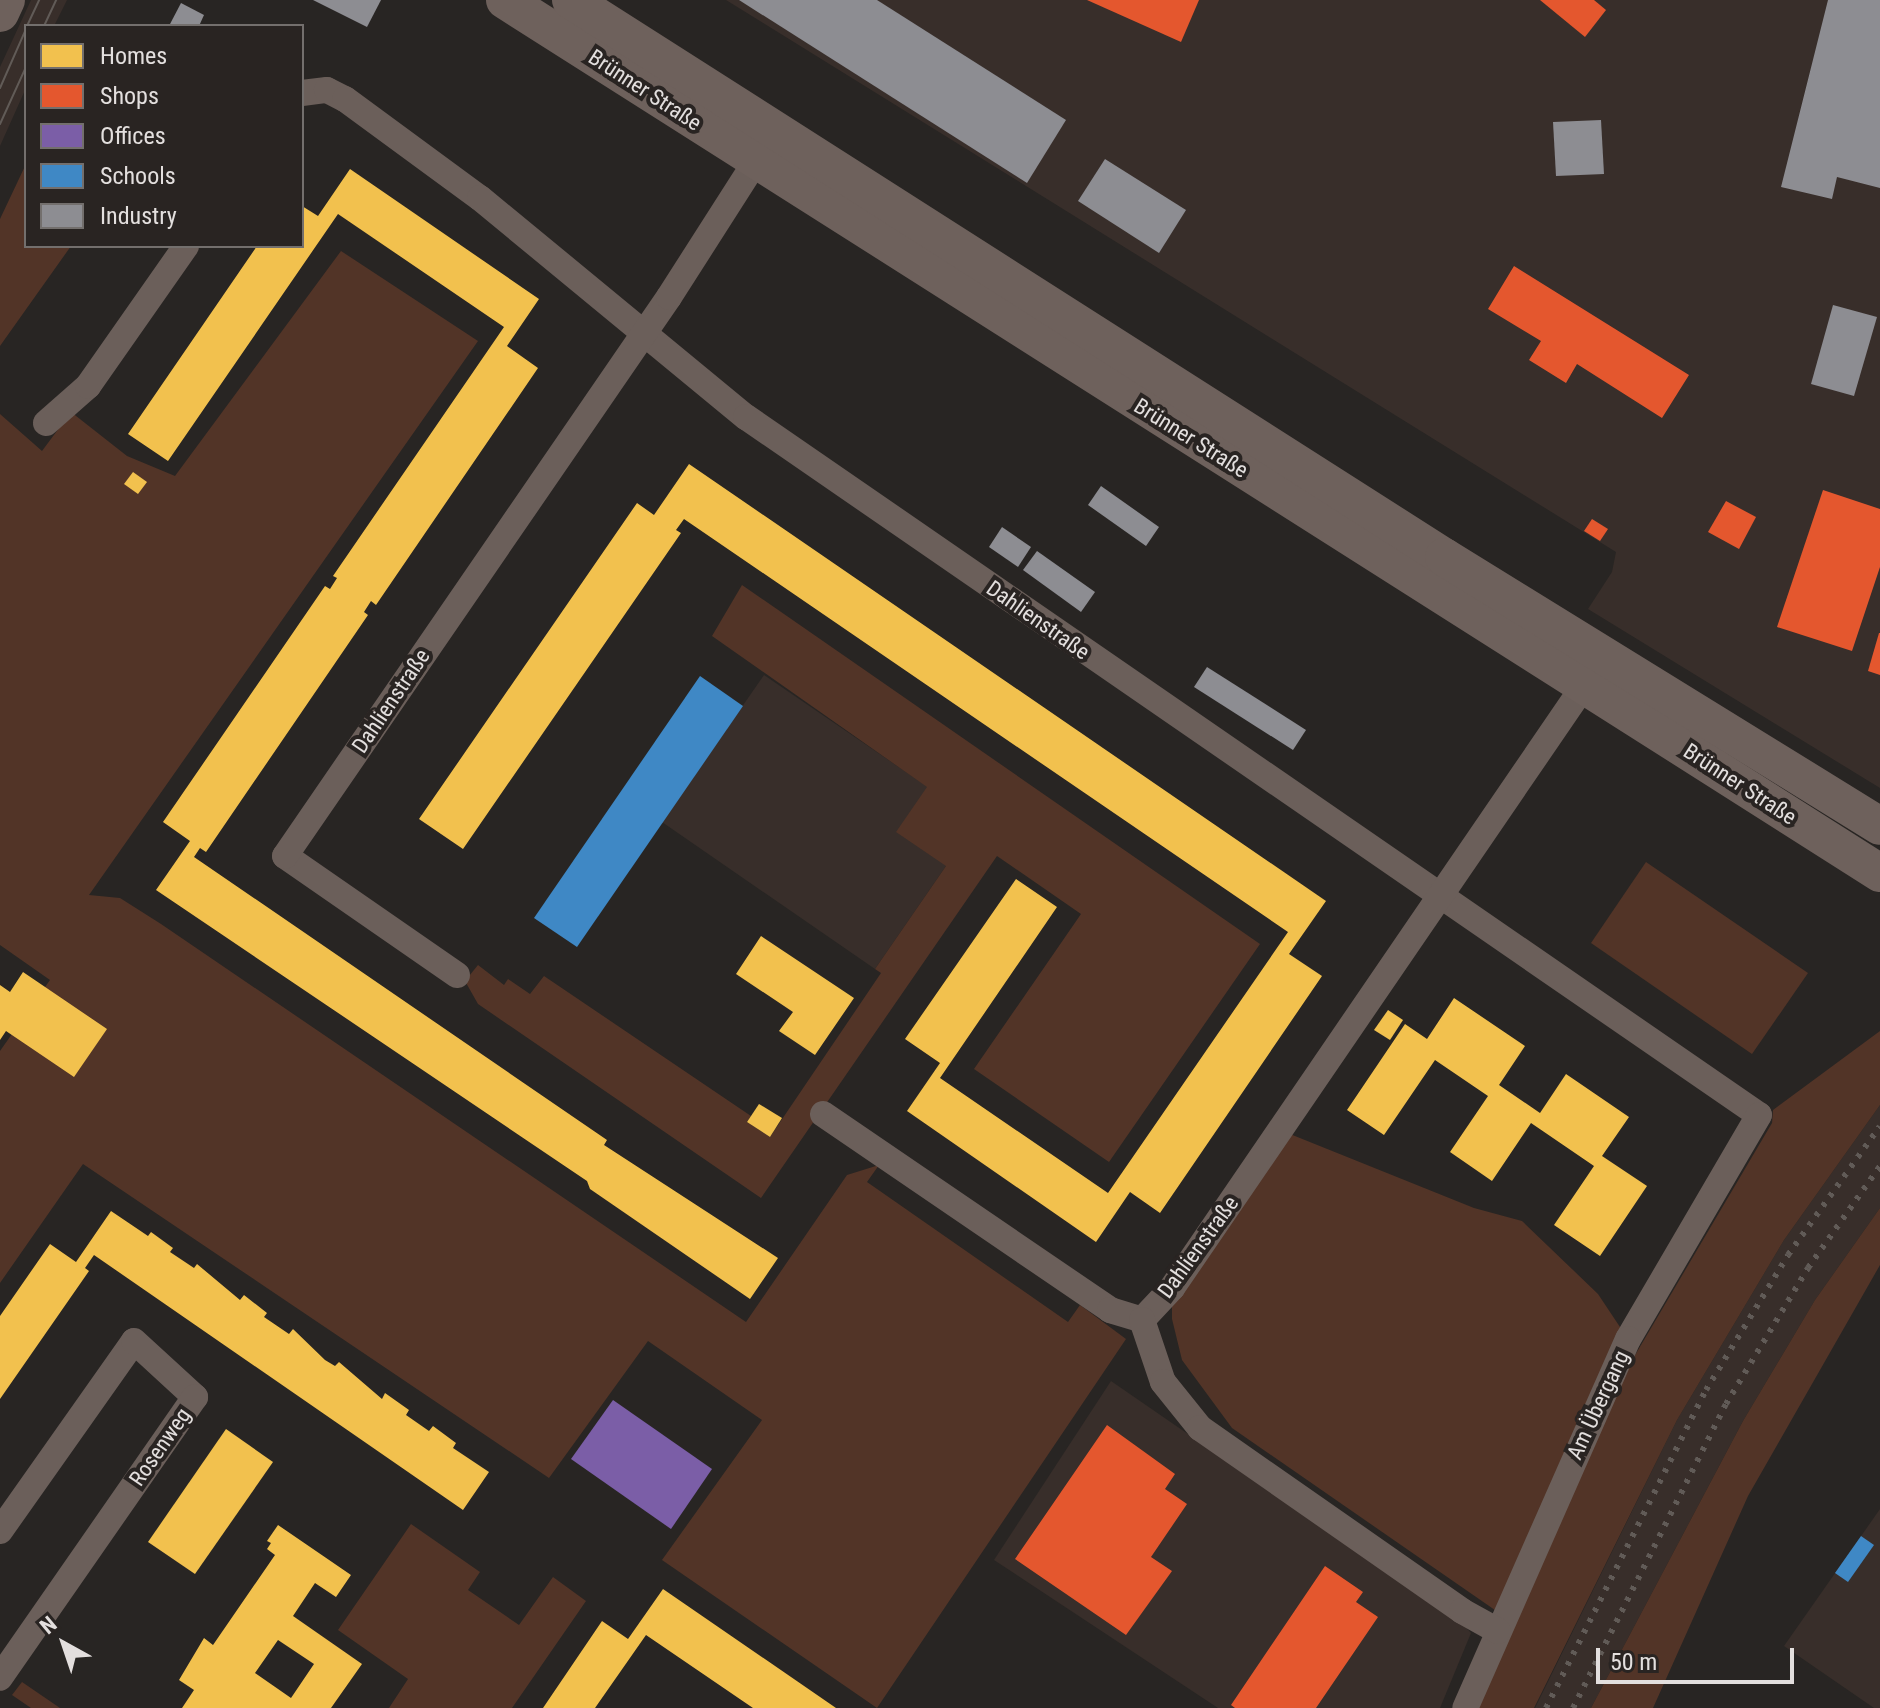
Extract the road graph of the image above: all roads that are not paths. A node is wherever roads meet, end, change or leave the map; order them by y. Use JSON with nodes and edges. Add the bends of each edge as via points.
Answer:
{"nodes":[{"id":1,"x":6,"y":0,"type":"edge"},
{"id":2,"x":505,"y":0,"type":"edge"},
{"id":3,"x":571,"y":0,"type":"edge"},
{"id":4,"x":0,"y":13,"type":"edge"},
{"id":5,"x":304,"y":93,"type":"edge"},
{"id":6,"x":766,"y":146,"type":"junction"},
{"id":7,"x":185,"y":248,"type":"edge"},
{"id":8,"x":643,"y":335,"type":"junction"},
{"id":9,"x":46,"y":423,"type":"dead end"},
{"id":10,"x":1594,"y":671,"type":"junction"},
{"id":11,"x":1880,"y":826,"type":"edge"},
{"id":12,"x":1880,"y":873,"type":"edge"},
{"id":13,"x":1440,"y":895,"type":"junction"},
{"id":14,"x":457,"y":975,"type":"dead end"},
{"id":15,"x":823,"y":1114,"type":"dead end"},
{"id":16,"x":1759,"y":1115,"type":"joint"},
{"id":17,"x":1142,"y":1320,"type":"junction"},
{"id":18,"x":0,"y":1531,"type":"edge"},
{"id":19,"x":1498,"y":1631,"type":"junction"},
{"id":20,"x":0,"y":1678,"type":"edge"},
{"id":21,"x":1465,"y":1708,"type":"edge"}],
"edges":[{"from":1,"to":4,"type":"main road"},
{"from":2,"to":6,"type":"main road","name":"Brünner Straße"},
{"from":3,"to":6,"type":"main road","name":"Brünner Straße"},
{"from":5,"to":8,"type":"street","name":"Dahlienstraße","via":[[327,90],[345,99],[480,198]]},
{"from":6,"to":8,"type":"street","name":"Dahlienstraße"},
{"from":6,"to":10,"type":"main road","name":"Brünner Straße"},
{"from":7,"to":9,"type":"street","via":[[88,386]]},
{"from":8,"to":13,"type":"street","name":"Dahlienstraße","via":[[759,426]]},
{"from":8,"to":14,"type":"street","name":"Dahlienstraße","via":[[285,856]]},
{"from":10,"to":11,"type":"main road","name":"Brünner Straße"},
{"from":10,"to":12,"type":"main road","name":"Brünner Straße"},
{"from":10,"to":13,"type":"street","name":"Dahlienstraße"},
{"from":13,"to":16,"type":"street","name":"Dahlienstraße"},
{"from":13,"to":17,"type":"street","name":"Dahlienstraße","via":[[1172,1288]]},
{"from":15,"to":17,"type":"street","name":"Dahlienstraße","via":[[1110,1310]]},
{"from":16,"to":19,"type":"street","name":"Am Übergang","via":[[1628,1339]]},
{"from":17,"to":19,"type":"street","name":"Dahlienstraße","via":[[1163,1382],[1200,1428]]},
{"from":18,"to":20,"type":"street","name":"Rosenweg","via":[[134,1341],[195,1397]]},
{"from":19,"to":21,"type":"street","name":"Am Übergang"}]}
